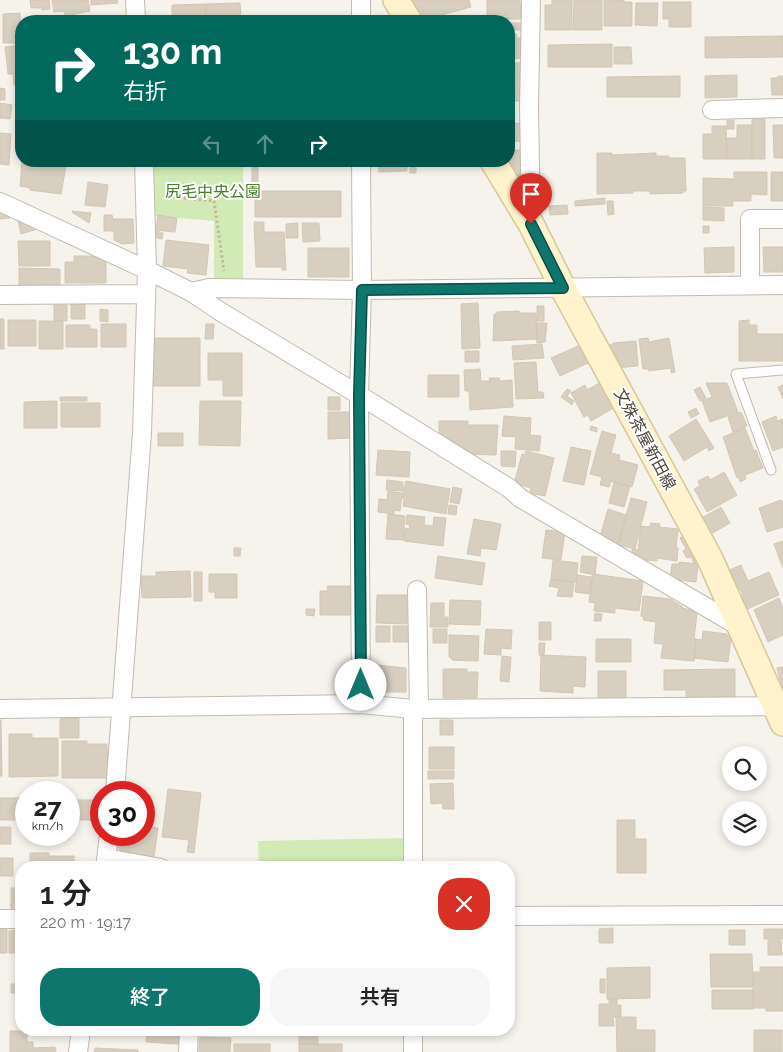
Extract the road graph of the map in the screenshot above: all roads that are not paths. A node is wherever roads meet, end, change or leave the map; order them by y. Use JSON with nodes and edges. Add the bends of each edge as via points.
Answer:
{"nodes":[{"id":1,"x":135,"y":0,"type":"edge"},
{"id":2,"x":361,"y":0,"type":"edge"},
{"id":3,"x":396,"y":0,"type":"edge"},
{"id":4,"x":531,"y":0,"type":"edge"},
{"id":5,"x":136,"y":15,"type":"edge"},
{"id":6,"x":361,"y":15,"type":"edge"},
{"id":7,"x":405,"y":15,"type":"edge"},
{"id":8,"x":783,"y":108,"type":"edge"},
{"id":9,"x":712,"y":110,"type":"dead end"},
{"id":10,"x":144,"y":167,"type":"edge"},
{"id":11,"x":361,"y":167,"type":"edge"},
{"id":12,"x":497,"y":167,"type":"edge"},
{"id":13,"x":0,"y":202,"type":"edge"},
{"id":14,"x":783,"y":218,"type":"edge"},
{"id":15,"x":531,"y":224,"type":"junction"},
{"id":16,"x":147,"y":270,"type":"junction"},
{"id":17,"x":750,"y":285,"type":"junction"},
{"id":18,"x":783,"y":285,"type":"edge"},
{"id":19,"x":563,"y":288,"type":"junction"},
{"id":20,"x":362,"y":290,"type":"junction"},
{"id":21,"x":191,"y":292,"type":"junction"},
{"id":22,"x":146,"y":294,"type":"junction"},
{"id":23,"x":0,"y":295,"type":"edge"},
{"id":24,"x":783,"y":370,"type":"edge"},
{"id":25,"x":359,"y":395,"type":"junction"},
{"id":26,"x":771,"y":470,"type":"dead end"},
{"id":27,"x":417,"y":590,"type":"dead end"},
{"id":28,"x":740,"y":627,"type":"junction"},
{"id":29,"x":361,"y":704,"type":"junction"},
{"id":30,"x":122,"y":708,"type":"junction"},
{"id":31,"x":0,"y":709,"type":"edge"},
{"id":32,"x":416,"y":709,"type":"junction"},
{"id":33,"x":781,"y":712,"type":"edge"},
{"id":34,"x":116,"y":781,"type":"edge"},
{"id":35,"x":107,"y":846,"type":"edge"},
{"id":36,"x":105,"y":861,"type":"edge"},
{"id":37,"x":413,"y":861,"type":"edge"},
{"id":38,"x":783,"y":915,"type":"edge"},
{"id":39,"x":515,"y":916,"type":"edge"},
{"id":40,"x":0,"y":919,"type":"edge"},
{"id":41,"x":15,"y":919,"type":"edge"},
{"id":42,"x":80,"y":1036,"type":"edge"},
{"id":43,"x":189,"y":1036,"type":"edge"},
{"id":44,"x":413,"y":1036,"type":"edge"},
{"id":45,"x":78,"y":1052,"type":"edge"},
{"id":46,"x":188,"y":1052,"type":"edge"},
{"id":47,"x":413,"y":1052,"type":"edge"}],
"edges":[{"from":1,"to":5,"type":"street"},
{"from":2,"to":6,"type":"street"},
{"from":3,"to":7,"type":"main road"},
{"from":4,"to":15,"type":"street"},
{"from":8,"to":9,"type":"street"},
{"from":10,"to":16,"type":"street"},
{"from":11,"to":20,"type":"street"},
{"from":12,"to":15,"type":"main road","name":"文殊茶屋新田線"},
{"from":13,"to":16,"type":"street"},
{"from":14,"to":17,"type":"street","via":[[750,218]]},
{"from":15,"to":19,"type":"main road","name":"文殊茶屋新田線"},
{"from":16,"to":21,"type":"street"},
{"from":16,"to":22,"type":"street"},
{"from":17,"to":18,"type":"street"},
{"from":17,"to":19,"type":"street"},
{"from":19,"to":20,"type":"street"},
{"from":19,"to":28,"type":"main road","name":"文殊茶屋新田線","via":[[710,559]]},
{"from":20,"to":21,"type":"street","via":[[209,288]]},
{"from":20,"to":25,"type":"street"},
{"from":21,"to":25,"type":"street"},
{"from":22,"to":23,"type":"street"},
{"from":22,"to":30,"type":"street","via":[[142,433]]},
{"from":24,"to":26,"type":"lane","via":[[736,374]]},
{"from":25,"to":28,"type":"street","via":[[520,498]]},
{"from":25,"to":29,"type":"street"},
{"from":27,"to":32,"type":"street"},
{"from":28,"to":33,"type":"main road","name":"文殊茶屋新田線"},
{"from":29,"to":30,"type":"street"},
{"from":29,"to":32,"type":"street"},
{"from":30,"to":31,"type":"street"},
{"from":30,"to":34,"type":"street"},
{"from":32,"to":33,"type":"street"},
{"from":32,"to":37,"type":"street"},
{"from":35,"to":36,"type":"street"},
{"from":38,"to":39,"type":"street"},
{"from":40,"to":41,"type":"street"},
{"from":42,"to":45,"type":"street"},
{"from":43,"to":46,"type":"street"},
{"from":44,"to":47,"type":"street"}]}
